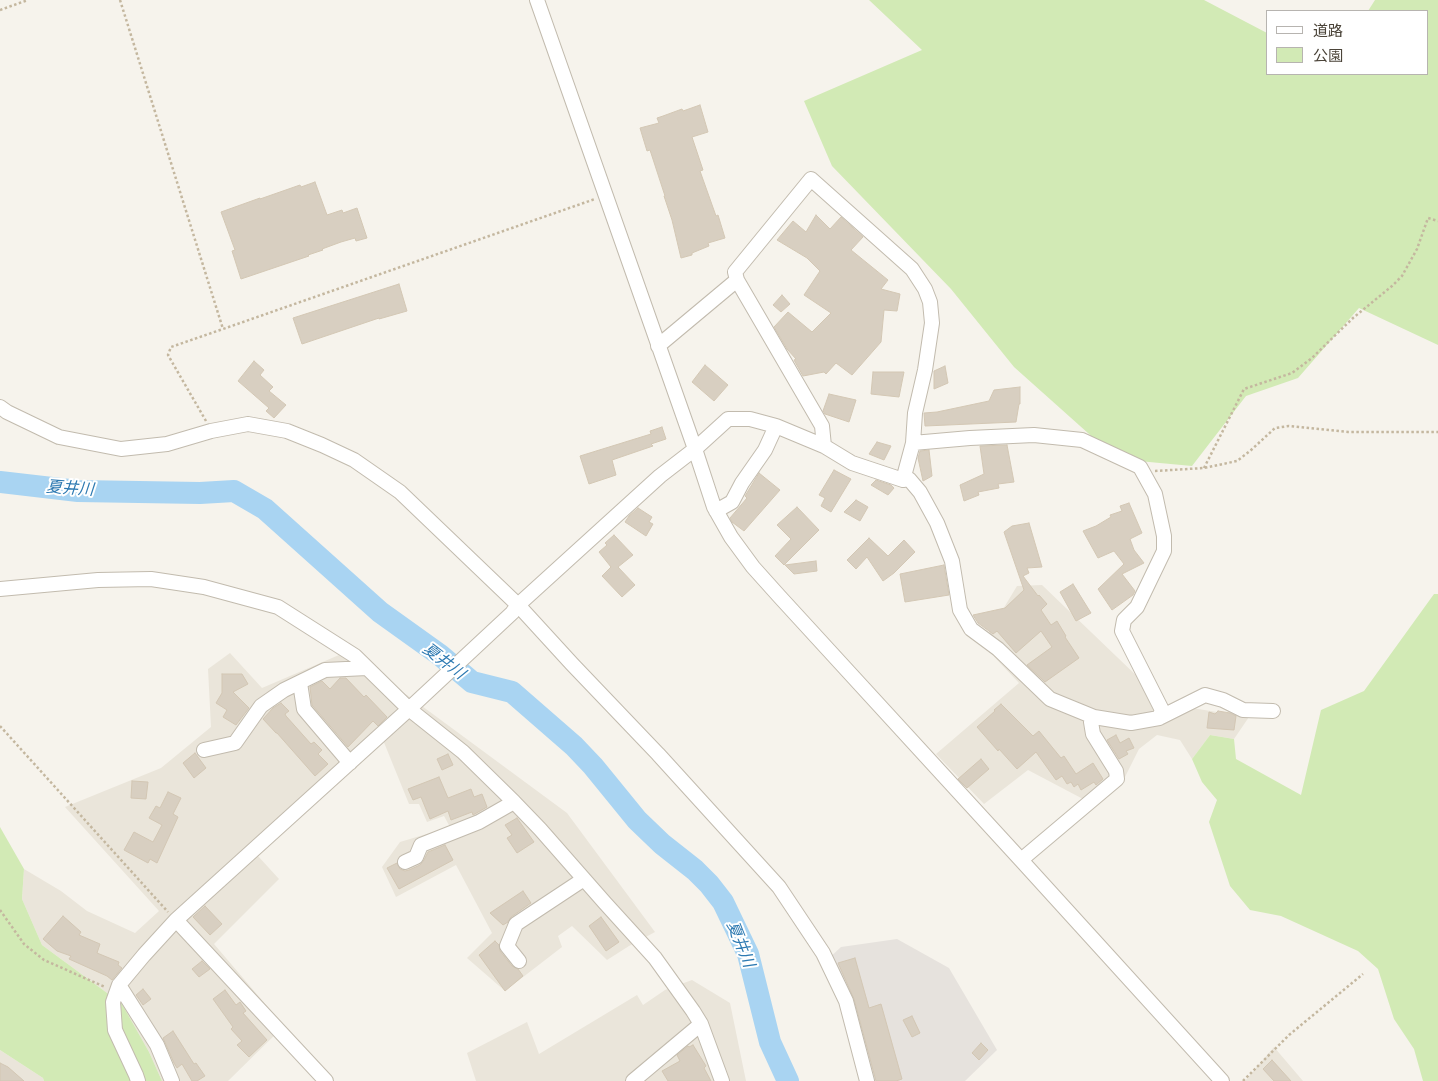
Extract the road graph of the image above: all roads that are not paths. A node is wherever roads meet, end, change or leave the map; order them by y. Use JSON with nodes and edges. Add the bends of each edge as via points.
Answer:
{"nodes":[{"id":1,"x":536,"y":0,"type":"edge"},
{"id":2,"x":737,"y":280,"type":"junction"},
{"id":3,"x":658,"y":346,"type":"junction"},
{"id":4,"x":0,"y":407,"type":"edge"},
{"id":5,"x":776,"y":426,"type":"junction"},
{"id":6,"x":913,"y":443,"type":"junction"},
{"id":7,"x":824,"y":446,"type":"junction"},
{"id":8,"x":695,"y":449,"type":"junction"},
{"id":9,"x":903,"y":480,"type":"junction"},
{"id":10,"x":716,"y":511,"type":"junction"},
{"id":11,"x":0,"y":589,"type":"edge"},
{"id":12,"x":515,"y":609,"type":"junction"},
{"id":13,"x":367,"y":668,"type":"junction"},
{"id":14,"x":300,"y":683,"type":"junction"},
{"id":15,"x":409,"y":709,"type":"junction"},
{"id":16,"x":1273,"y":711,"type":"dead end"},
{"id":17,"x":1094,"y":718,"type":"junction"},
{"id":18,"x":1159,"y":718,"type":"junction"},
{"id":19,"x":204,"y":750,"type":"dead end"},
{"id":20,"x":350,"y":763,"type":"junction"},
{"id":21,"x":514,"y":802,"type":"junction"},
{"id":22,"x":1021,"y":860,"type":"junction"},
{"id":23,"x":405,"y":862,"type":"dead end"},
{"id":24,"x":584,"y":880,"type":"junction"},
{"id":25,"x":176,"y":920,"type":"junction"},
{"id":26,"x":519,"y":961,"type":"dead end"},
{"id":27,"x":118,"y":989,"type":"junction"},
{"id":28,"x":701,"y":1024,"type":"junction"},
{"id":29,"x":138,"y":1081,"type":"edge"},
{"id":30,"x":172,"y":1081,"type":"edge"},
{"id":31,"x":326,"y":1081,"type":"edge"},
{"id":32,"x":633,"y":1081,"type":"edge"},
{"id":33,"x":722,"y":1081,"type":"edge"},
{"id":34,"x":867,"y":1081,"type":"edge"},
{"id":35,"x":1222,"y":1081,"type":"edge"}],
"edges":[{"from":1,"to":3,"type":"street"},
{"from":2,"to":3,"type":"street"},
{"from":2,"to":6,"type":"street","via":[[735,272],[811,179],[912,269],[930,302],[932,323],[915,413]]},
{"from":2,"to":7,"type":"street","via":[[822,426]]},
{"from":3,"to":8,"type":"street"},
{"from":4,"to":12,"type":"street","via":[[59,437],[122,450],[167,444],[248,424],[286,431],[322,445],[354,460],[400,492],[487,574]]},
{"from":5,"to":7,"type":"street"},
{"from":5,"to":8,"type":"street","via":[[750,419],[728,419]]},
{"from":5,"to":10,"type":"street","via":[[765,450],[732,502]]},
{"from":6,"to":9,"type":"street"},
{"from":6,"to":18,"type":"street","via":[[1034,435],[1082,440],[1140,467],[1155,494],[1164,551],[1137,607],[1124,620],[1122,631],[1162,710]]},
{"from":7,"to":9,"type":"street","via":[[852,463]]},
{"from":8,"to":10,"type":"street"},
{"from":8,"to":12,"type":"street","via":[[660,476]]},
{"from":9,"to":17,"type":"street","via":[[909,479],[920,492],[937,522],[952,561],[960,610],[970,629],[998,649],[1050,699]]},
{"from":10,"to":22,"type":"street","via":[[753,567],[772,589]]},
{"from":11,"to":13,"type":"street","via":[[98,580],[151,579],[204,586],[278,607],[355,656]]},
{"from":12,"to":15,"type":"street"},
{"from":12,"to":34,"type":"street","via":[[658,754],[779,887],[823,953],[846,1001]]},
{"from":13,"to":14,"type":"street","via":[[324,670]]},
{"from":13,"to":15,"type":"street"},
{"from":14,"to":19,"type":"street","via":[[261,706],[235,742]]},
{"from":14,"to":20,"type":"street","via":[[304,709]]},
{"from":15,"to":20,"type":"street"},
{"from":15,"to":21,"type":"street","via":[[463,752]]},
{"from":16,"to":18,"type":"street","via":[[1243,710],[1205,695]]},
{"from":17,"to":18,"type":"street","via":[[1132,723]]},
{"from":17,"to":22,"type":"street","via":[[1091,722],[1093,734],[1118,779]]},
{"from":20,"to":25,"type":"street"},
{"from":21,"to":23,"type":"street","via":[[480,822],[421,845],[416,857]]},
{"from":21,"to":24,"type":"street"},
{"from":22,"to":35,"type":"street"},
{"from":24,"to":26,"type":"street","via":[[516,924],[507,946]]},
{"from":24,"to":28,"type":"street","via":[[656,958]]},
{"from":25,"to":27,"type":"street"},
{"from":25,"to":31,"type":"street"},
{"from":27,"to":29,"type":"street","via":[[113,1002],[115,1030]]},
{"from":27,"to":30,"type":"street","via":[[157,1045]]},
{"from":28,"to":32,"type":"street"},
{"from":28,"to":33,"type":"street"}]}
